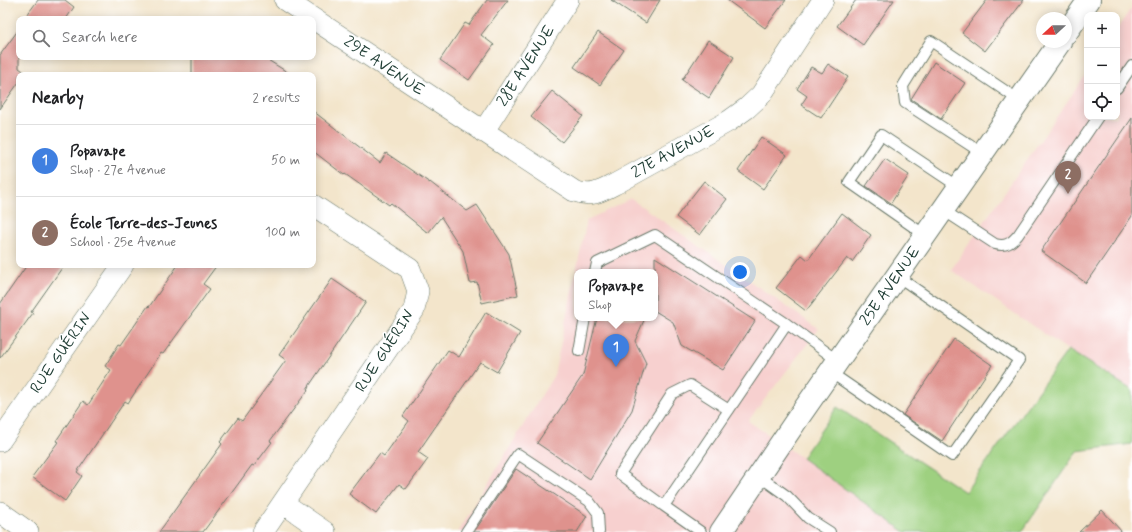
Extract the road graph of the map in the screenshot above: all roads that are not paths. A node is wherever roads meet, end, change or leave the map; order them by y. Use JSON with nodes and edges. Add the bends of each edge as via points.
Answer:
{"nodes":[{"id":1,"x":285,"y":0,"type":"edge"},
{"id":2,"x":568,"y":0,"type":"edge"},
{"id":3,"x":823,"y":0,"type":"edge"},
{"id":4,"x":1089,"y":0,"type":"edge"},
{"id":5,"x":309,"y":16,"type":"edge"},
{"id":6,"x":316,"y":21,"type":"edge"},
{"id":7,"x":1072,"y":24,"type":"edge"},
{"id":8,"x":1056,"y":48,"type":"edge"},
{"id":9,"x":1132,"y":66,"type":"edge"},
{"id":10,"x":1120,"y":84,"type":"edge"},
{"id":11,"x":1019,"y":100,"type":"junction"},
{"id":12,"x":1096,"y":120,"type":"edge"},
{"id":13,"x":483,"y":132,"type":"junction"},
{"id":14,"x":982,"y":153,"type":"junction"},
{"id":15,"x":959,"y":187,"type":"junction"},
{"id":16,"x":316,"y":207,"type":"edge"},
{"id":17,"x":943,"y":210,"type":"junction"},
{"id":18,"x":925,"y":235,"type":"junction"},
{"id":19,"x":121,"y":268,"type":"edge"},
{"id":20,"x":596,"y":269,"type":"edge"},
{"id":21,"x":897,"y":276,"type":"junction"},
{"id":22,"x":584,"y":321,"type":"edge"},
{"id":23,"x":787,"y":324,"type":"junction"},
{"id":24,"x":579,"y":351,"type":"dead end"},
{"id":25,"x":834,"y":367,"type":"junction"},
{"id":26,"x":729,"y":410,"type":"junction"},
{"id":27,"x":0,"y":441,"type":"edge"},
{"id":28,"x":759,"y":476,"type":"junction"},
{"id":29,"x":283,"y":503,"type":"junction"},
{"id":30,"x":664,"y":506,"type":"junction"},
{"id":31,"x":0,"y":512,"type":"edge"},
{"id":32,"x":818,"y":529,"type":"edge"},
{"id":33,"x":28,"y":532,"type":"edge"},
{"id":34,"x":263,"y":532,"type":"edge"},
{"id":35,"x":325,"y":532,"type":"edge"},
{"id":36,"x":466,"y":532,"type":"edge"},
{"id":37,"x":599,"y":532,"type":"edge"},
{"id":38,"x":701,"y":532,"type":"edge"},
{"id":39,"x":721,"y":532,"type":"edge"},
{"id":40,"x":830,"y":532,"type":"edge"}],
"edges":[{"from":1,"to":5,"type":"street","name":"29E AVENUE"},
{"from":2,"to":13,"type":"street","name":"28E AVENUE"},
{"from":3,"to":13,"type":"street","name":"27E AVENUE","via":[[761,95],[747,108],[729,121],[596,193],[588,195],[574,191]]},
{"from":4,"to":7,"type":"street"},
{"from":6,"to":13,"type":"street","name":"29E AVENUE"},
{"from":8,"to":11,"type":"street","name":"25E AVENUE"},
{"from":9,"to":10,"type":"lane"},
{"from":11,"to":14,"type":"street","name":"25E AVENUE"},
{"from":11,"to":14,"type":"lane","via":[[931,41],[903,86],[905,103]]},
{"from":12,"to":17,"type":"lane","via":[[1018,235],[1009,244],[995,244]]},
{"from":14,"to":15,"type":"street","name":"25E AVENUE"},
{"from":15,"to":17,"type":"street","name":"25E AVENUE"},
{"from":15,"to":18,"type":"lane","via":[[881,135],[849,182]]},
{"from":16,"to":29,"type":"street","name":"RUE GUÉRIN","via":[[410,269],[418,291],[414,310]]},
{"from":17,"to":18,"type":"street","name":"25E AVENUE"},
{"from":18,"to":21,"type":"street","name":"25E AVENUE"},
{"from":19,"to":27,"type":"street","name":"RUE GUÉRIN"},
{"from":20,"to":23,"type":"lane","via":[[597,263],[655,235]]},
{"from":21,"to":25,"type":"street","name":"25E AVENUE"},
{"from":21,"to":25,"type":"lane","via":[[1019,360],[952,456]]},
{"from":22,"to":24,"type":"lane"},
{"from":23,"to":25,"type":"lane"},
{"from":23,"to":26,"type":"lane"},
{"from":25,"to":28,"type":"street","name":"25E AVENUE"},
{"from":26,"to":30,"type":"lane"},
{"from":26,"to":30,"type":"lane","via":[[690,385],[672,394],[620,474]]},
{"from":28,"to":32,"type":"lane","via":[[787,496]]},
{"from":28,"to":39,"type":"street","name":"25E AVENUE"},
{"from":29,"to":34,"type":"street","name":"RUE GUÉRIN"},
{"from":29,"to":35,"type":"street"},
{"from":30,"to":38,"type":"lane"},
{"from":31,"to":33,"type":"street"},
{"from":32,"to":40,"type":"lane"},
{"from":36,"to":37,"type":"lane","via":[[518,454],[589,501],[598,513]]}]}
